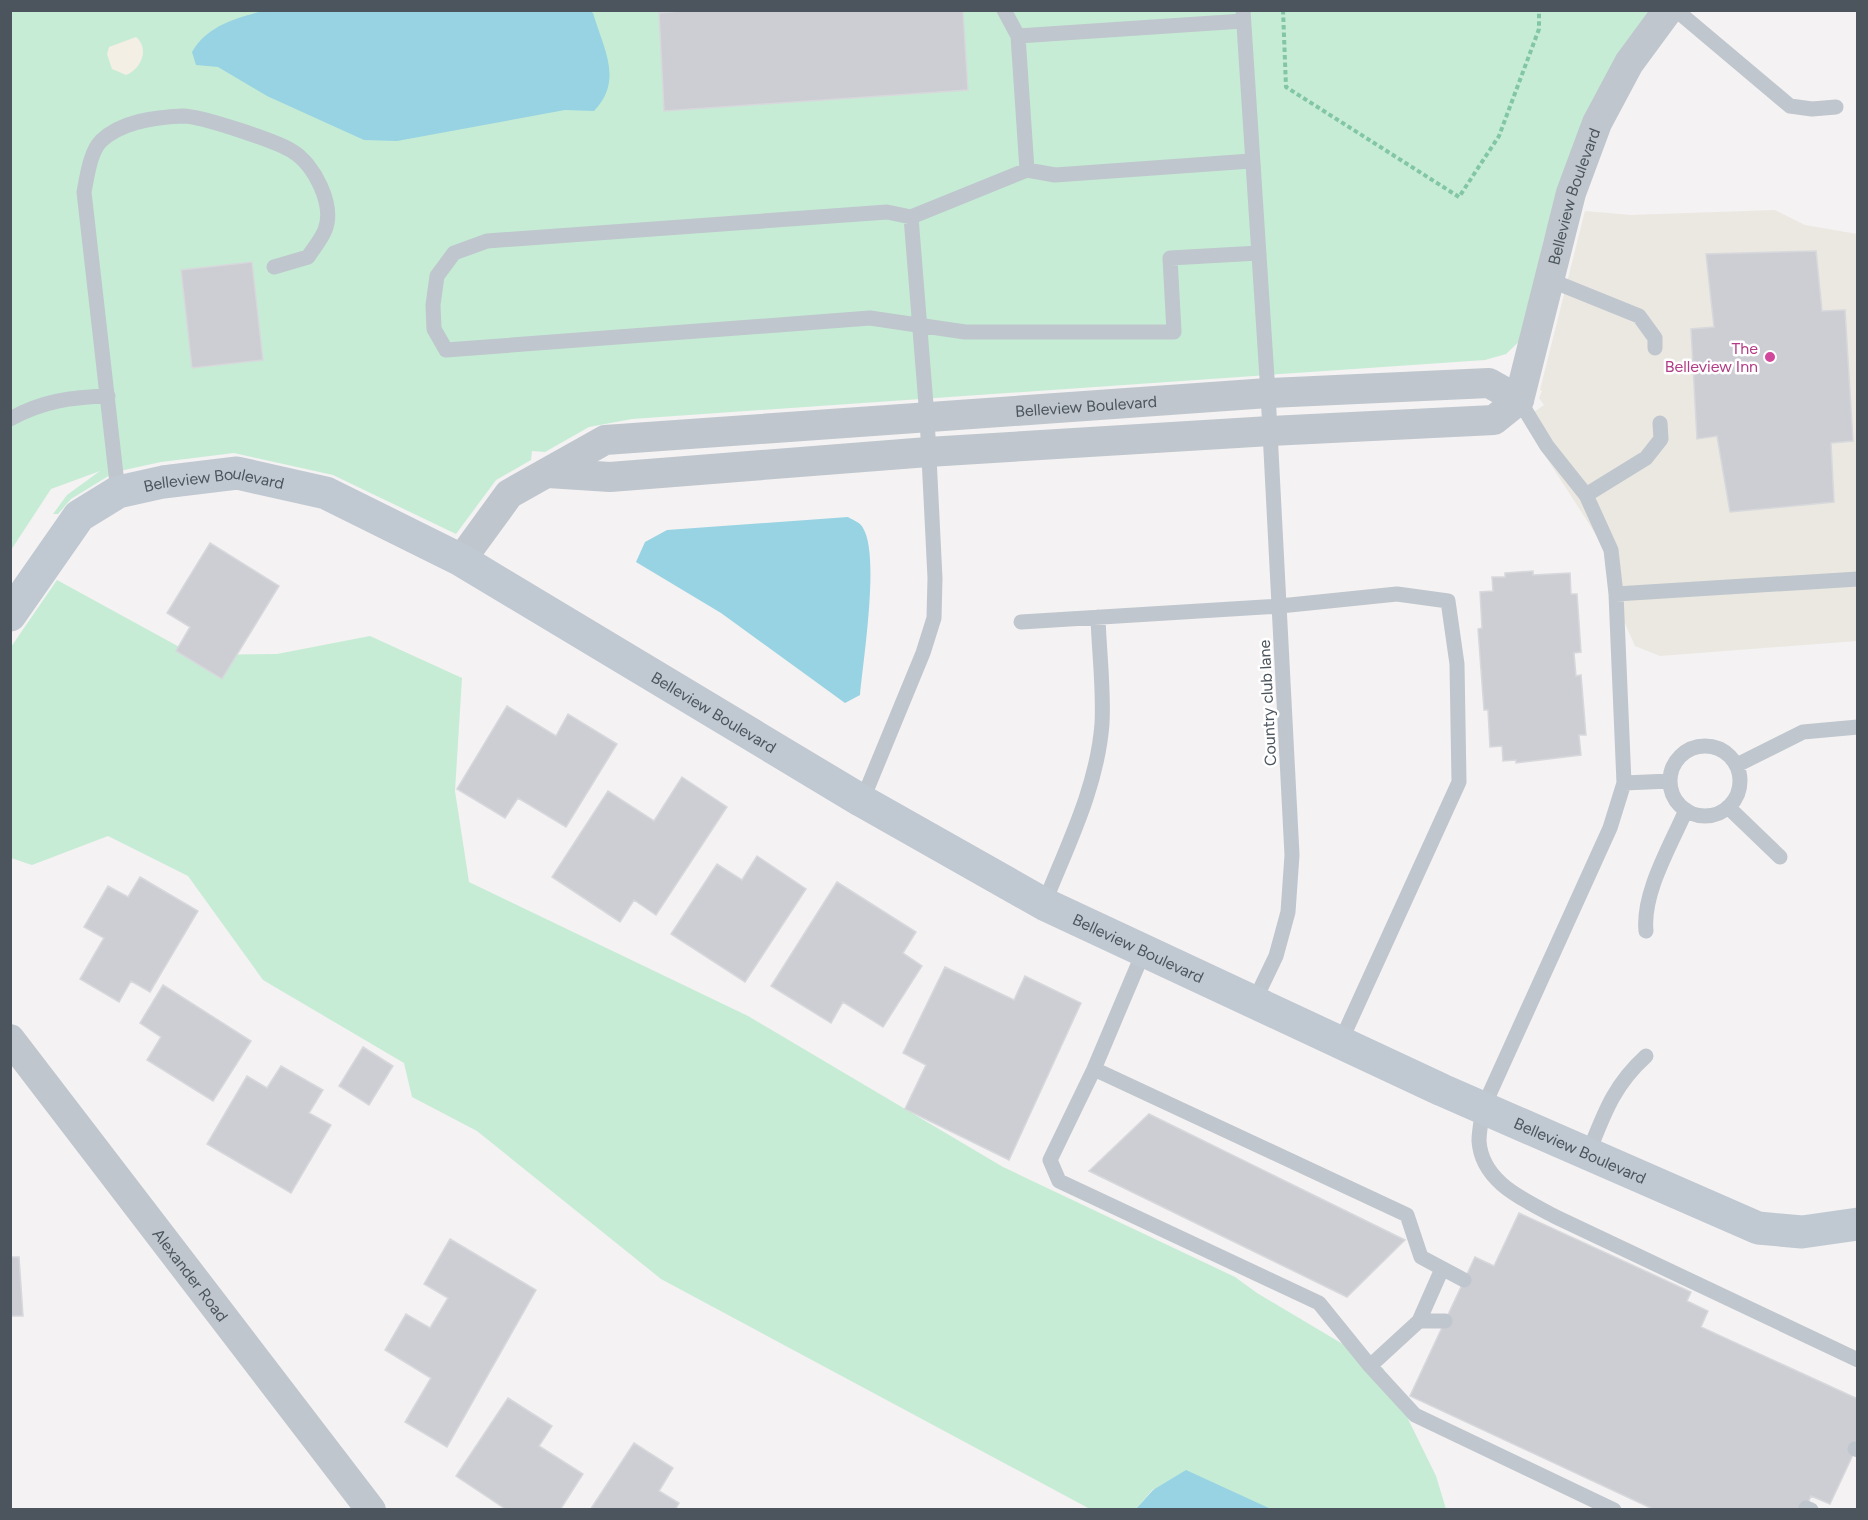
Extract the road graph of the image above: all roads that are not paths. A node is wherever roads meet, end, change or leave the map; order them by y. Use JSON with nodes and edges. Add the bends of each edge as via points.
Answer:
{"nodes":[{"id":1,"x":1004,"y":10,"type":"edge"},
{"id":2,"x":1668,"y":10,"type":"edge"},
{"id":3,"x":1676,"y":10,"type":"edge"},
{"id":4,"x":1243,"y":16,"type":"edge"},
{"id":5,"x":1018,"y":36,"type":"junction"},
{"id":6,"x":1836,"y":107,"type":"dead end"},
{"id":7,"x":1251,"y":161,"type":"junction"},
{"id":8,"x":1027,"y":170,"type":"junction"},
{"id":9,"x":910,"y":217,"type":"junction"},
{"id":10,"x":1259,"y":253,"type":"junction"},
{"id":11,"x":274,"y":267,"type":"dead end"},
{"id":12,"x":1550,"y":280,"type":"junction"},
{"id":13,"x":920,"y":324,"type":"junction"},
{"id":14,"x":1655,"y":348,"type":"dead end"},
{"id":15,"x":1268,"y":393,"type":"junction"},
{"id":16,"x":108,"y":396,"type":"junction"},
{"id":17,"x":1519,"y":400,"type":"junction"},
{"id":18,"x":927,"y":417,"type":"junction"},
{"id":19,"x":10,"y":419,"type":"edge"},
{"id":20,"x":1660,"y":423,"type":"dead end"},
{"id":21,"x":1270,"y":431,"type":"junction"},
{"id":22,"x":928,"y":452,"type":"junction"},
{"id":23,"x":548,"y":473,"type":"junction"},
{"id":24,"x":118,"y":492,"type":"junction"},
{"id":25,"x":1586,"y":495,"type":"junction"},
{"id":26,"x":461,"y":560,"type":"junction"},
{"id":27,"x":1857,"y":579,"type":"edge"},
{"id":28,"x":1616,"y":594,"type":"junction"},
{"id":29,"x":1280,"y":606,"type":"junction"},
{"id":30,"x":10,"y":615,"type":"edge"},
{"id":31,"x":1098,"y":618,"type":"junction"},
{"id":32,"x":1021,"y":622,"type":"dead end"},
{"id":33,"x":1857,"y":727,"type":"edge"},
{"id":34,"x":1737,"y":765,"type":"junction"},
{"id":35,"x":1670,"y":781,"type":"junction"},
{"id":36,"x":1624,"y":783,"type":"junction"},
{"id":37,"x":862,"y":801,"type":"junction"},
{"id":38,"x":1728,"y":807,"type":"junction"},
{"id":39,"x":1686,"y":810,"type":"junction"},
{"id":40,"x":1780,"y":857,"type":"dead end"},
{"id":41,"x":1044,"y":904,"type":"junction"},
{"id":42,"x":1646,"y":931,"type":"dead end"},
{"id":43,"x":1143,"y":953,"type":"junction"},
{"id":44,"x":1253,"y":1004,"type":"junction"},
{"id":45,"x":10,"y":1039,"type":"edge"},
{"id":46,"x":1340,"y":1043,"type":"junction"},
{"id":47,"x":1646,"y":1056,"type":"dead end"},
{"id":48,"x":1094,"y":1069,"type":"junction"},
{"id":49,"x":1483,"y":1108,"type":"junction"},
{"id":50,"x":1588,"y":1154,"type":"junction"},
{"id":51,"x":1857,"y":1224,"type":"edge"},
{"id":52,"x":1442,"y":1269,"type":"junction"},
{"id":53,"x":1464,"y":1281,"type":"dead end"},
{"id":54,"x":1419,"y":1322,"type":"junction"},
{"id":55,"x":1444,"y":1322,"type":"dead end"},
{"id":56,"x":1857,"y":1360,"type":"edge"},
{"id":57,"x":1370,"y":1366,"type":"junction"},
{"id":58,"x":371,"y":1509,"type":"edge"},
{"id":59,"x":1614,"y":1509,"type":"edge"}],
"edges":[{"from":1,"to":5,"type":"lane"},
{"from":2,"to":12,"type":"street","name":"Belleview Boulevard","via":[[1629,63],[1597,123],[1571,193]]},
{"from":3,"to":6,"type":"lane","via":[[1790,106]]},
{"from":4,"to":5,"type":"lane"},
{"from":4,"to":7,"type":"lane","name":"Country club lane"},
{"from":5,"to":8,"type":"lane"},
{"from":7,"to":8,"type":"lane","via":[[1055,175]]},
{"from":7,"to":10,"type":"lane","name":"Country club lane"},
{"from":8,"to":9,"type":"lane"},
{"from":9,"to":13,"type":"lane"},
{"from":9,"to":13,"type":"lane","via":[[887,212],[487,241],[454,254],[437,276],[434,330],[447,350],[870,318]]},
{"from":10,"to":13,"type":"lane","via":[[1170,258],[1174,332],[965,332]]},
{"from":10,"to":15,"type":"lane","name":"Country club lane"},
{"from":11,"to":16,"type":"lane","via":[[308,257],[326,229],[326,196],[313,172],[293,151],[185,116],[134,122],[100,141],[88,168],[84,192]]},
{"from":12,"to":14,"type":"lane","via":[[1639,316],[1655,338]]},
{"from":12,"to":17,"type":"street","name":"Belleview Boulevard"},
{"from":13,"to":18,"type":"lane"},
{"from":15,"to":17,"type":"street","name":"Belleview Boulevard","via":[[1489,383]]},
{"from":15,"to":18,"type":"street","name":"Belleview Boulevard"},
{"from":15,"to":21,"type":"lane","name":"Country club lane"},
{"from":16,"to":19,"type":"lane","via":[[65,398]]},
{"from":16,"to":24,"type":"lane"},
{"from":17,"to":21,"type":"street","via":[[1494,420]]},
{"from":17,"to":25,"type":"lane","via":[[1547,446]]},
{"from":18,"to":22,"type":"lane"},
{"from":18,"to":23,"type":"street","name":"Belleview Boulevard","via":[[605,440]]},
{"from":20,"to":25,"type":"lane","via":[[1661,439],[1646,458]]},
{"from":21,"to":22,"type":"street"},
{"from":21,"to":29,"type":"lane","name":"Country club lane"},
{"from":22,"to":23,"type":"street","via":[[610,477]]},
{"from":22,"to":37,"type":"lane","via":[[934,618]]},
{"from":23,"to":26,"type":"street","name":"Belleview Boulevard","via":[[509,494]]},
{"from":24,"to":26,"type":"street","name":"Belleview Boulevard","via":[[237,473],[326,493]]},
{"from":24,"to":30,"type":"street","name":"Belleview Boulevard","via":[[79,516]]},
{"from":25,"to":28,"type":"lane","via":[[1611,550]]},
{"from":26,"to":37,"type":"street","name":"Belleview Boulevard"},
{"from":27,"to":28,"type":"lane"},
{"from":28,"to":36,"type":"lane"},
{"from":29,"to":31,"type":"lane"},
{"from":29,"to":44,"type":"lane","name":"Country club lane","via":[[1291,878],[1288,912],[1276,956]]},
{"from":29,"to":46,"type":"lane","via":[[1397,594],[1448,601],[1457,664],[1459,782]]},
{"from":31,"to":32,"type":"lane"},
{"from":31,"to":41,"type":"lane","via":[[1102,723],[1095,768],[1083,809]]},
{"from":33,"to":34,"type":"lane","via":[[1803,732]]},
{"from":34,"to":35,"type":"lane","via":[[1720,749],[1697,746],[1678,759]]},
{"from":34,"to":38,"type":"lane","via":[[1740,788]]},
{"from":35,"to":36,"type":"lane"},
{"from":35,"to":39,"type":"lane","via":[[1677,802]]},
{"from":36,"to":49,"type":"lane","via":[[1610,828]]},
{"from":37,"to":41,"type":"street","name":"Belleview Boulevard"},
{"from":38,"to":39,"type":"lane","via":[[1707,816]]},
{"from":38,"to":40,"type":"lane"},
{"from":39,"to":42,"type":"lane","via":[[1650,895],[1644,915]]},
{"from":41,"to":43,"type":"street","name":"Belleview Boulevard"},
{"from":43,"to":44,"type":"street","name":"Belleview Boulevard"},
{"from":43,"to":48,"type":"lane"},
{"from":44,"to":46,"type":"street","name":"Belleview Boulevard"},
{"from":45,"to":58,"type":"street","name":"Alexander Road"},
{"from":46,"to":49,"type":"street","name":"Belleview Boulevard"},
{"from":47,"to":50,"type":"lane","via":[[1620,1083]]},
{"from":48,"to":52,"type":"lane","via":[[1407,1215],[1421,1257]]},
{"from":48,"to":57,"type":"lane","via":[[1050,1160],[1059,1182],[1319,1303]]},
{"from":49,"to":50,"type":"street","name":"Belleview Boulevard"},
{"from":49,"to":56,"type":"lane","via":[[1479,1141],[1487,1169],[1508,1190],[1556,1217]]},
{"from":50,"to":51,"type":"street","name":"Belleview Boulevard","via":[[1758,1228],[1802,1232]]},
{"from":52,"to":53,"type":"lane"},
{"from":52,"to":54,"type":"lane"},
{"from":54,"to":55,"type":"lane"},
{"from":54,"to":57,"type":"lane"},
{"from":57,"to":59,"type":"lane","via":[[1415,1415]]}]}
